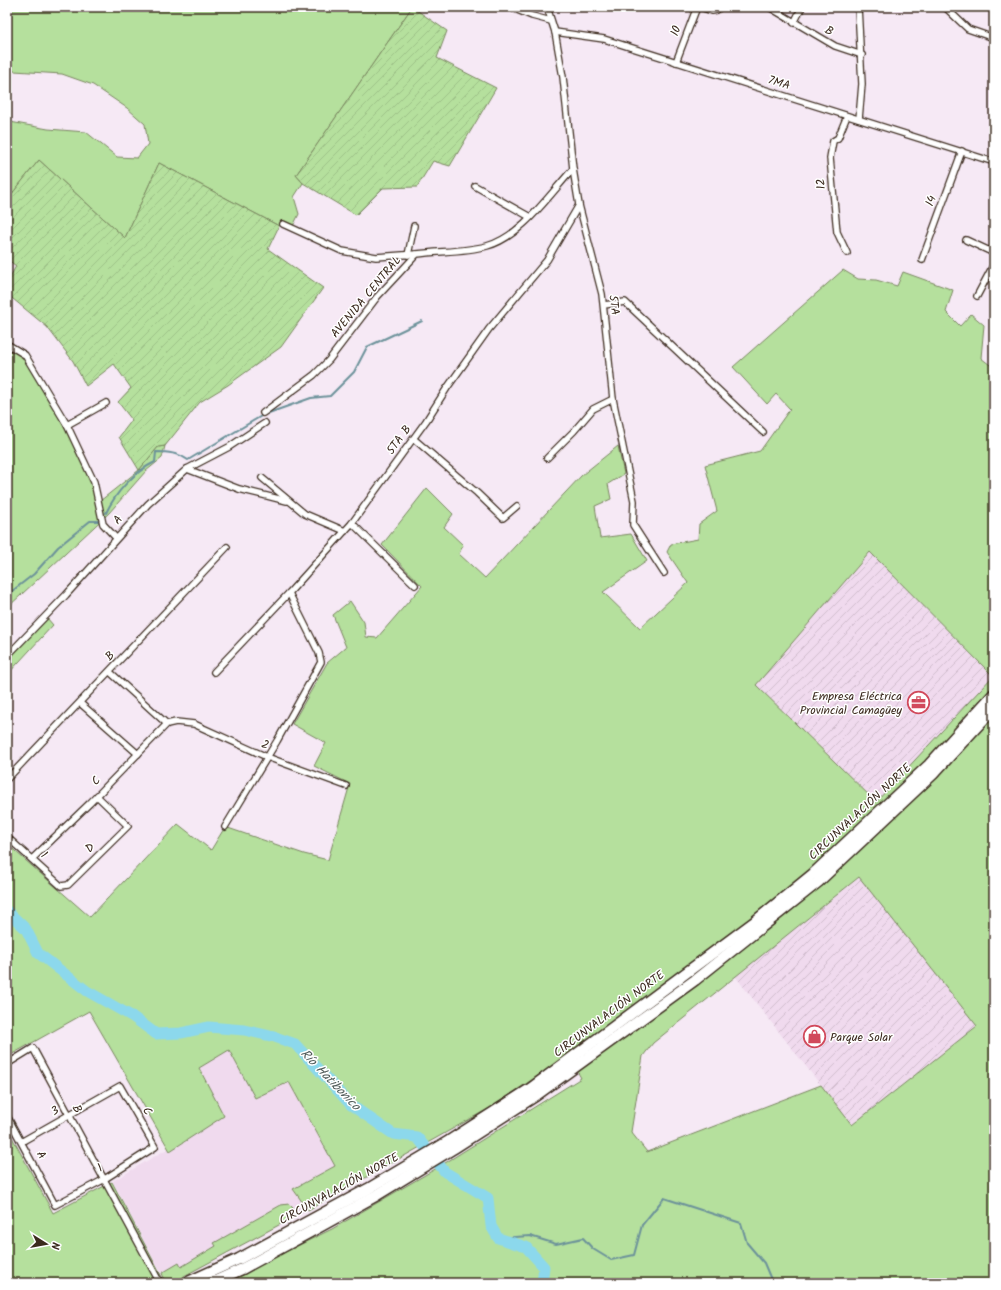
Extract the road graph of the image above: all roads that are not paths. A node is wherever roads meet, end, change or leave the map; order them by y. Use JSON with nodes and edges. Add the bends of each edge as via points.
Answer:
{"nodes":[{"id":1,"x":510,"y":7,"type":"edge"},
{"id":2,"x":547,"y":7,"type":"edge"},
{"id":3,"x":697,"y":7,"type":"edge"},
{"id":4,"x":700,"y":7,"type":"edge"},
{"id":5,"x":720,"y":7,"type":"edge"},
{"id":6,"x":768,"y":7,"type":"edge"},
{"id":7,"x":802,"y":7,"type":"edge"},
{"id":8,"x":858,"y":7,"type":"edge"},
{"id":9,"x":945,"y":7,"type":"edge"},
{"id":10,"x":551,"y":20,"type":"junction"},
{"id":11,"x":794,"y":24,"type":"junction"},
{"id":12,"x":556,"y":32,"type":"junction"},
{"id":13,"x":994,"y":38,"type":"edge"},
{"id":14,"x":862,"y":55,"type":"junction"},
{"id":15,"x":676,"y":62,"type":"junction"},
{"id":16,"x":847,"y":116,"type":"junction"},
{"id":17,"x":859,"y":119,"type":"junction"},
{"id":18,"x":962,"y":151,"type":"junction"},
{"id":19,"x":994,"y":162,"type":"edge"},
{"id":20,"x":573,"y":169,"type":"junction"},
{"id":21,"x":475,"y":186,"type":"dead end"},
{"id":22,"x":579,"y":205,"type":"junction"},
{"id":23,"x":530,"y":216,"type":"junction"},
{"id":24,"x":283,"y":224,"type":"dead end"},
{"id":25,"x":414,"y":226,"type":"dead end"},
{"id":26,"x":966,"y":240,"type":"dead end"},
{"id":27,"x":847,"y":253,"type":"dead end"},
{"id":28,"x":994,"y":253,"type":"edge"},
{"id":29,"x":417,"y":254,"type":"junction"},
{"id":30,"x":408,"y":256,"type":"junction"},
{"id":31,"x":922,"y":260,"type":"dead end"},
{"id":32,"x":994,"y":264,"type":"edge"},
{"id":33,"x":977,"y":296,"type":"dead end"},
{"id":34,"x":604,"y":305,"type":"junction"},
{"id":35,"x":7,"y":344,"type":"edge"},
{"id":36,"x":613,"y":399,"type":"junction"},
{"id":37,"x":106,"y":403,"type":"dead end"},
{"id":38,"x":263,"y":413,"type":"dead end"},
{"id":39,"x":264,"y":422,"type":"dead end"},
{"id":40,"x":66,"y":425,"type":"junction"},
{"id":41,"x":763,"y":432,"type":"dead end"},
{"id":42,"x":414,"y":439,"type":"junction"},
{"id":43,"x":547,"y":458,"type":"dead end"},
{"id":44,"x":187,"y":469,"type":"junction"},
{"id":45,"x":262,"y":478,"type":"dead end"},
{"id":46,"x":287,"y":501,"type":"junction"},
{"id":47,"x":517,"y":506,"type":"dead end"},
{"id":48,"x":352,"y":523,"type":"junction"},
{"id":49,"x":345,"y":531,"type":"junction"},
{"id":50,"x":116,"y":538,"type":"junction"},
{"id":51,"x":227,"y":547,"type":"dead end"},
{"id":52,"x":664,"y":573,"type":"dead end"},
{"id":53,"x":416,"y":585,"type":"dead end"},
{"id":54,"x":289,"y":593,"type":"junction"},
{"id":55,"x":7,"y":656,"type":"edge"},
{"id":56,"x":110,"y":672,"type":"junction"},
{"id":57,"x":214,"y":672,"type":"dead end"},
{"id":58,"x":994,"y":694,"type":"edge"},
{"id":59,"x":80,"y":703,"type":"junction"},
{"id":60,"x":994,"y":708,"type":"edge"},
{"id":61,"x":167,"y":724,"type":"junction"},
{"id":62,"x":138,"y":754,"type":"junction"},
{"id":63,"x":267,"y":758,"type":"junction"},
{"id":64,"x":7,"y":779,"type":"edge"},
{"id":65,"x":346,"y":786,"type":"dead end"},
{"id":66,"x":97,"y":796,"type":"junction"},
{"id":67,"x":224,"y":827,"type":"dead end"},
{"id":68,"x":7,"y":837,"type":"edge"},
{"id":69,"x":32,"y":859,"type":"junction"},
{"id":70,"x":68,"y":885,"type":"joint"},
{"id":71,"x":7,"y":1064,"type":"edge"},
{"id":72,"x":120,"y":1086,"type":"joint"},
{"id":73,"x":7,"y":1116,"type":"edge"},
{"id":74,"x":68,"y":1116,"type":"junction"},
{"id":75,"x":22,"y":1142,"type":"junction"},
{"id":76,"x":452,"y":1144,"type":"junction"},
{"id":77,"x":155,"y":1147,"type":"joint"},
{"id":78,"x":103,"y":1180,"type":"junction"},
{"id":79,"x":55,"y":1205,"type":"joint"},
{"id":80,"x":308,"y":1228,"type":"junction"},
{"id":81,"x":160,"y":1283,"type":"edge"},
{"id":82,"x":186,"y":1283,"type":"edge"},
{"id":83,"x":211,"y":1283,"type":"edge"}],
"edges":[{"from":1,"to":10,"type":"street"},
{"from":2,"to":10,"type":"street","name":"5TA"},
{"from":3,"to":15,"type":"street","name":"10"},
{"from":4,"to":5,"type":"street","via":[[712,11]]},
{"from":6,"to":11,"type":"street","name":"B"},
{"from":7,"to":11,"type":"street"},
{"from":8,"to":14,"type":"street"},
{"from":9,"to":13,"type":"street","via":[[968,30]]},
{"from":10,"to":12,"type":"street","name":"5TA"},
{"from":11,"to":14,"type":"street","name":"B","via":[[835,46]]},
{"from":12,"to":15,"type":"street","name":"7MA","via":[[604,39]]},
{"from":12,"to":20,"type":"street","name":"5TA"},
{"from":14,"to":17,"type":"street"},
{"from":15,"to":16,"type":"street","name":"7MA"},
{"from":16,"to":17,"type":"street","name":"7MA"},
{"from":16,"to":27,"type":"street","name":"12","via":[[838,138],[833,142],[830,158],[837,232]]},
{"from":17,"to":18,"type":"street","name":"7MA"},
{"from":18,"to":19,"type":"street","name":"7MA"},
{"from":18,"to":31,"type":"street","name":"14"},
{"from":20,"to":22,"type":"street","name":"5TA"},
{"from":20,"to":23,"type":"street","name":"AVENIDA CENTRAL"},
{"from":21,"to":23,"type":"street"},
{"from":22,"to":34,"type":"street","name":"5TA"},
{"from":22,"to":42,"type":"street","name":"5TA B","via":[[548,260],[489,329]]},
{"from":23,"to":29,"type":"street","name":"AVENIDA CENTRAL","via":[[504,240],[488,246]]},
{"from":24,"to":30,"type":"street","via":[[342,251],[376,257]]},
{"from":25,"to":30,"type":"street"},
{"from":26,"to":28,"type":"street"},
{"from":29,"to":30,"type":"street"},
{"from":29,"to":38,"type":"street","name":"AVENIDA CENTRAL","via":[[377,297],[330,360]]},
{"from":32,"to":33,"type":"street"},
{"from":34,"to":36,"type":"street","name":"5TA"},
{"from":34,"to":41,"type":"street","via":[[625,302]]},
{"from":35,"to":40,"type":"street","via":[[25,355]]},
{"from":36,"to":43,"type":"street","via":[[592,409]]},
{"from":36,"to":52,"type":"street","name":"5TA","via":[[634,501],[633,525]]},
{"from":37,"to":40,"type":"street"},
{"from":39,"to":44,"type":"street","name":"A","via":[[229,447]]},
{"from":40,"to":50,"type":"street","via":[[94,482],[103,524]]},
{"from":42,"to":47,"type":"street","via":[[503,518]]},
{"from":42,"to":48,"type":"street","name":"5TA B"},
{"from":44,"to":46,"type":"street","via":[[239,489]]},
{"from":44,"to":50,"type":"street","name":"A","via":[[148,504]]},
{"from":45,"to":46,"type":"street"},
{"from":46,"to":49,"type":"street","via":[[305,514]]},
{"from":48,"to":49,"type":"street","name":"5TA B"},
{"from":48,"to":53,"type":"street"},
{"from":49,"to":54,"type":"street","name":"5TA B"},
{"from":50,"to":55,"type":"street","name":"A"},
{"from":51,"to":56,"type":"street","name":"B"},
{"from":54,"to":57,"type":"street","name":"5TA B"},
{"from":54,"to":63,"type":"street","via":[[321,662]]},
{"from":56,"to":59,"type":"street","name":"B"},
{"from":56,"to":61,"type":"street"},
{"from":58,"to":76,"type":"highway","name":"CIRCUNVALACIÓN NORTE","via":[[929,764],[813,874],[753,923]]},
{"from":59,"to":62,"type":"street"},
{"from":59,"to":64,"type":"street","name":"B"},
{"from":60,"to":76,"type":"highway","name":"CIRCUNVALACIÓN NORTE","via":[[934,774],[813,886],[663,1003],[536,1096]]},
{"from":61,"to":62,"type":"street","name":"C"},
{"from":61,"to":63,"type":"street","name":"2","via":[[194,724]]},
{"from":62,"to":66,"type":"street","name":"C"},
{"from":63,"to":65,"type":"street","name":"2"},
{"from":63,"to":67,"type":"street"},
{"from":66,"to":69,"type":"street","name":"C"},
{"from":66,"to":70,"type":"street","name":"D","via":[[128,826]]},
{"from":68,"to":69,"type":"street","name":"1"},
{"from":69,"to":70,"type":"street","name":"1","via":[[61,886]]},
{"from":71,"to":74,"type":"street","name":"B","via":[[33,1048]]},
{"from":72,"to":74,"type":"street","name":"3"},
{"from":72,"to":77,"type":"street","name":"C"},
{"from":73,"to":75,"type":"street","name":"A"},
{"from":74,"to":75,"type":"street","name":"3"},
{"from":74,"to":78,"type":"street","name":"B"},
{"from":75,"to":79,"type":"street","name":"A"},
{"from":76,"to":80,"type":"highway","name":"CIRCUNVALACIÓN NORTE"},
{"from":77,"to":78,"type":"street","name":"1"},
{"from":78,"to":79,"type":"street","name":"1"},
{"from":78,"to":81,"type":"street","name":"B"},
{"from":80,"to":82,"type":"highway","name":"CIRCUNVALACIÓN NORTE"},
{"from":80,"to":83,"type":"highway","name":"CIRCUNVALACIÓN NORTE","via":[[242,1269]]}]}
